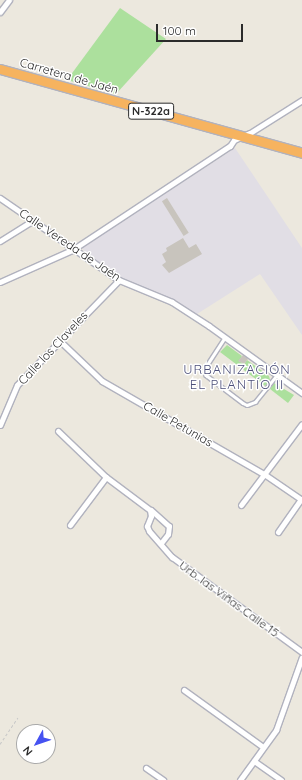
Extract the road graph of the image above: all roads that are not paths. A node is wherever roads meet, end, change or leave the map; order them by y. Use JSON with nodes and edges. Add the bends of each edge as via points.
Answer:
{"nodes":[{"id":1,"x":9,"y":0,"type":"edge"},
{"id":2,"x":0,"y":12,"type":"edge"},
{"id":3,"x":0,"y":69,"type":"edge"},
{"id":4,"x":302,"y":100,"type":"edge"},
{"id":5,"x":238,"y":138,"type":"junction"},
{"id":6,"x":302,"y":153,"type":"edge"},
{"id":7,"x":0,"y":198,"type":"edge"},
{"id":8,"x":32,"y":221,"type":"junction"},
{"id":9,"x":0,"y":241,"type":"edge"},
{"id":10,"x":72,"y":250,"type":"junction"},
{"id":11,"x":119,"y":280,"type":"junction"},
{"id":12,"x":0,"y":282,"type":"edge"},
{"id":13,"x":225,"y":338,"type":"junction"},
{"id":14,"x":60,"y":341,"type":"junction"},
{"id":15,"x":277,"y":375,"type":"junction"},
{"id":16,"x":302,"y":393,"type":"edge"},
{"id":17,"x":302,"y":424,"type":"edge"},
{"id":18,"x":0,"y":425,"type":"edge"},
{"id":19,"x":58,"y":431,"type":"dead end"},
{"id":20,"x":264,"y":474,"type":"junction"},
{"id":21,"x":106,"y":477,"type":"junction"},
{"id":22,"x":301,"y":500,"type":"edge"},
{"id":23,"x":241,"y":504,"type":"dead end"},
{"id":24,"x":150,"y":510,"type":"junction"},
{"id":25,"x":70,"y":525,"type":"dead end"},
{"id":26,"x":278,"y":532,"type":"dead end"},
{"id":27,"x":161,"y":543,"type":"junction"},
{"id":28,"x":302,"y":652,"type":"edge"},
{"id":29,"x":302,"y":657,"type":"edge"},
{"id":30,"x":184,"y":690,"type":"dead end"},
{"id":31,"x":263,"y":747,"type":"junction"},
{"id":32,"x":254,"y":761,"type":"junction"},
{"id":33,"x":146,"y":768,"type":"dead end"},
{"id":34,"x":163,"y":780,"type":"edge"},
{"id":35,"x":240,"y":780,"type":"edge"},
{"id":36,"x":281,"y":780,"type":"edge"}],
"edges":[{"from":1,"to":2,"type":"street"},
{"from":3,"to":5,"type":"highway","name":"Carretera de Jaén","number":"N-322a","via":[[201,125]]},
{"from":4,"to":5,"type":"street"},
{"from":5,"to":6,"type":"highway","name":"Carretera de Jaén","number":"N-322a"},
{"from":5,"to":10,"type":"street","via":[[230,146]]},
{"from":7,"to":8,"type":"street","name":"Calle Vereda de Jaén"},
{"from":8,"to":9,"type":"street"},
{"from":8,"to":10,"type":"street","name":"Calle Vereda de Jaén"},
{"from":10,"to":11,"type":"street","name":"Calle Vereda de Jaén"},
{"from":10,"to":12,"type":"street"},
{"from":11,"to":13,"type":"street","name":"Calle Vereda de Jaén","via":[[172,302]]},
{"from":11,"to":14,"type":"street","name":"Calle los Claveles"},
{"from":13,"to":15,"type":"street","name":"Calle Vereda de Jaén"},
{"from":13,"to":15,"type":"lane","via":[[206,368],[206,375],[243,403],[247,405],[255,402]]},
{"from":14,"to":18,"type":"street","name":"Calle los Claveles","via":[[17,385]]},
{"from":14,"to":20,"type":"street","name":"Calle Petunias","via":[[102,381]]},
{"from":15,"to":16,"type":"street","name":"Calle Vereda de Jaén"},
{"from":17,"to":20,"type":"street"},
{"from":19,"to":21,"type":"street"},
{"from":20,"to":22,"type":"street","name":"Calle Petunias"},
{"from":20,"to":23,"type":"street"},
{"from":21,"to":24,"type":"street"},
{"from":21,"to":25,"type":"street"},
{"from":22,"to":26,"type":"street"},
{"from":24,"to":27,"type":"street","name":"Urb. las Viñas Calle 15","via":[[151,516],[147,526]]},
{"from":24,"to":27,"type":"street","via":[[169,526],[168,534]]},
{"from":27,"to":28,"type":"street","name":"Urb. las Viñas Calle 15","via":[[162,548],[172,557]]},
{"from":29,"to":31,"type":"street","via":[[276,730]]},
{"from":30,"to":31,"type":"street"},
{"from":31,"to":32,"type":"street"},
{"from":32,"to":35,"type":"street"},
{"from":32,"to":36,"type":"street"},
{"from":33,"to":34,"type":"street"}]}
